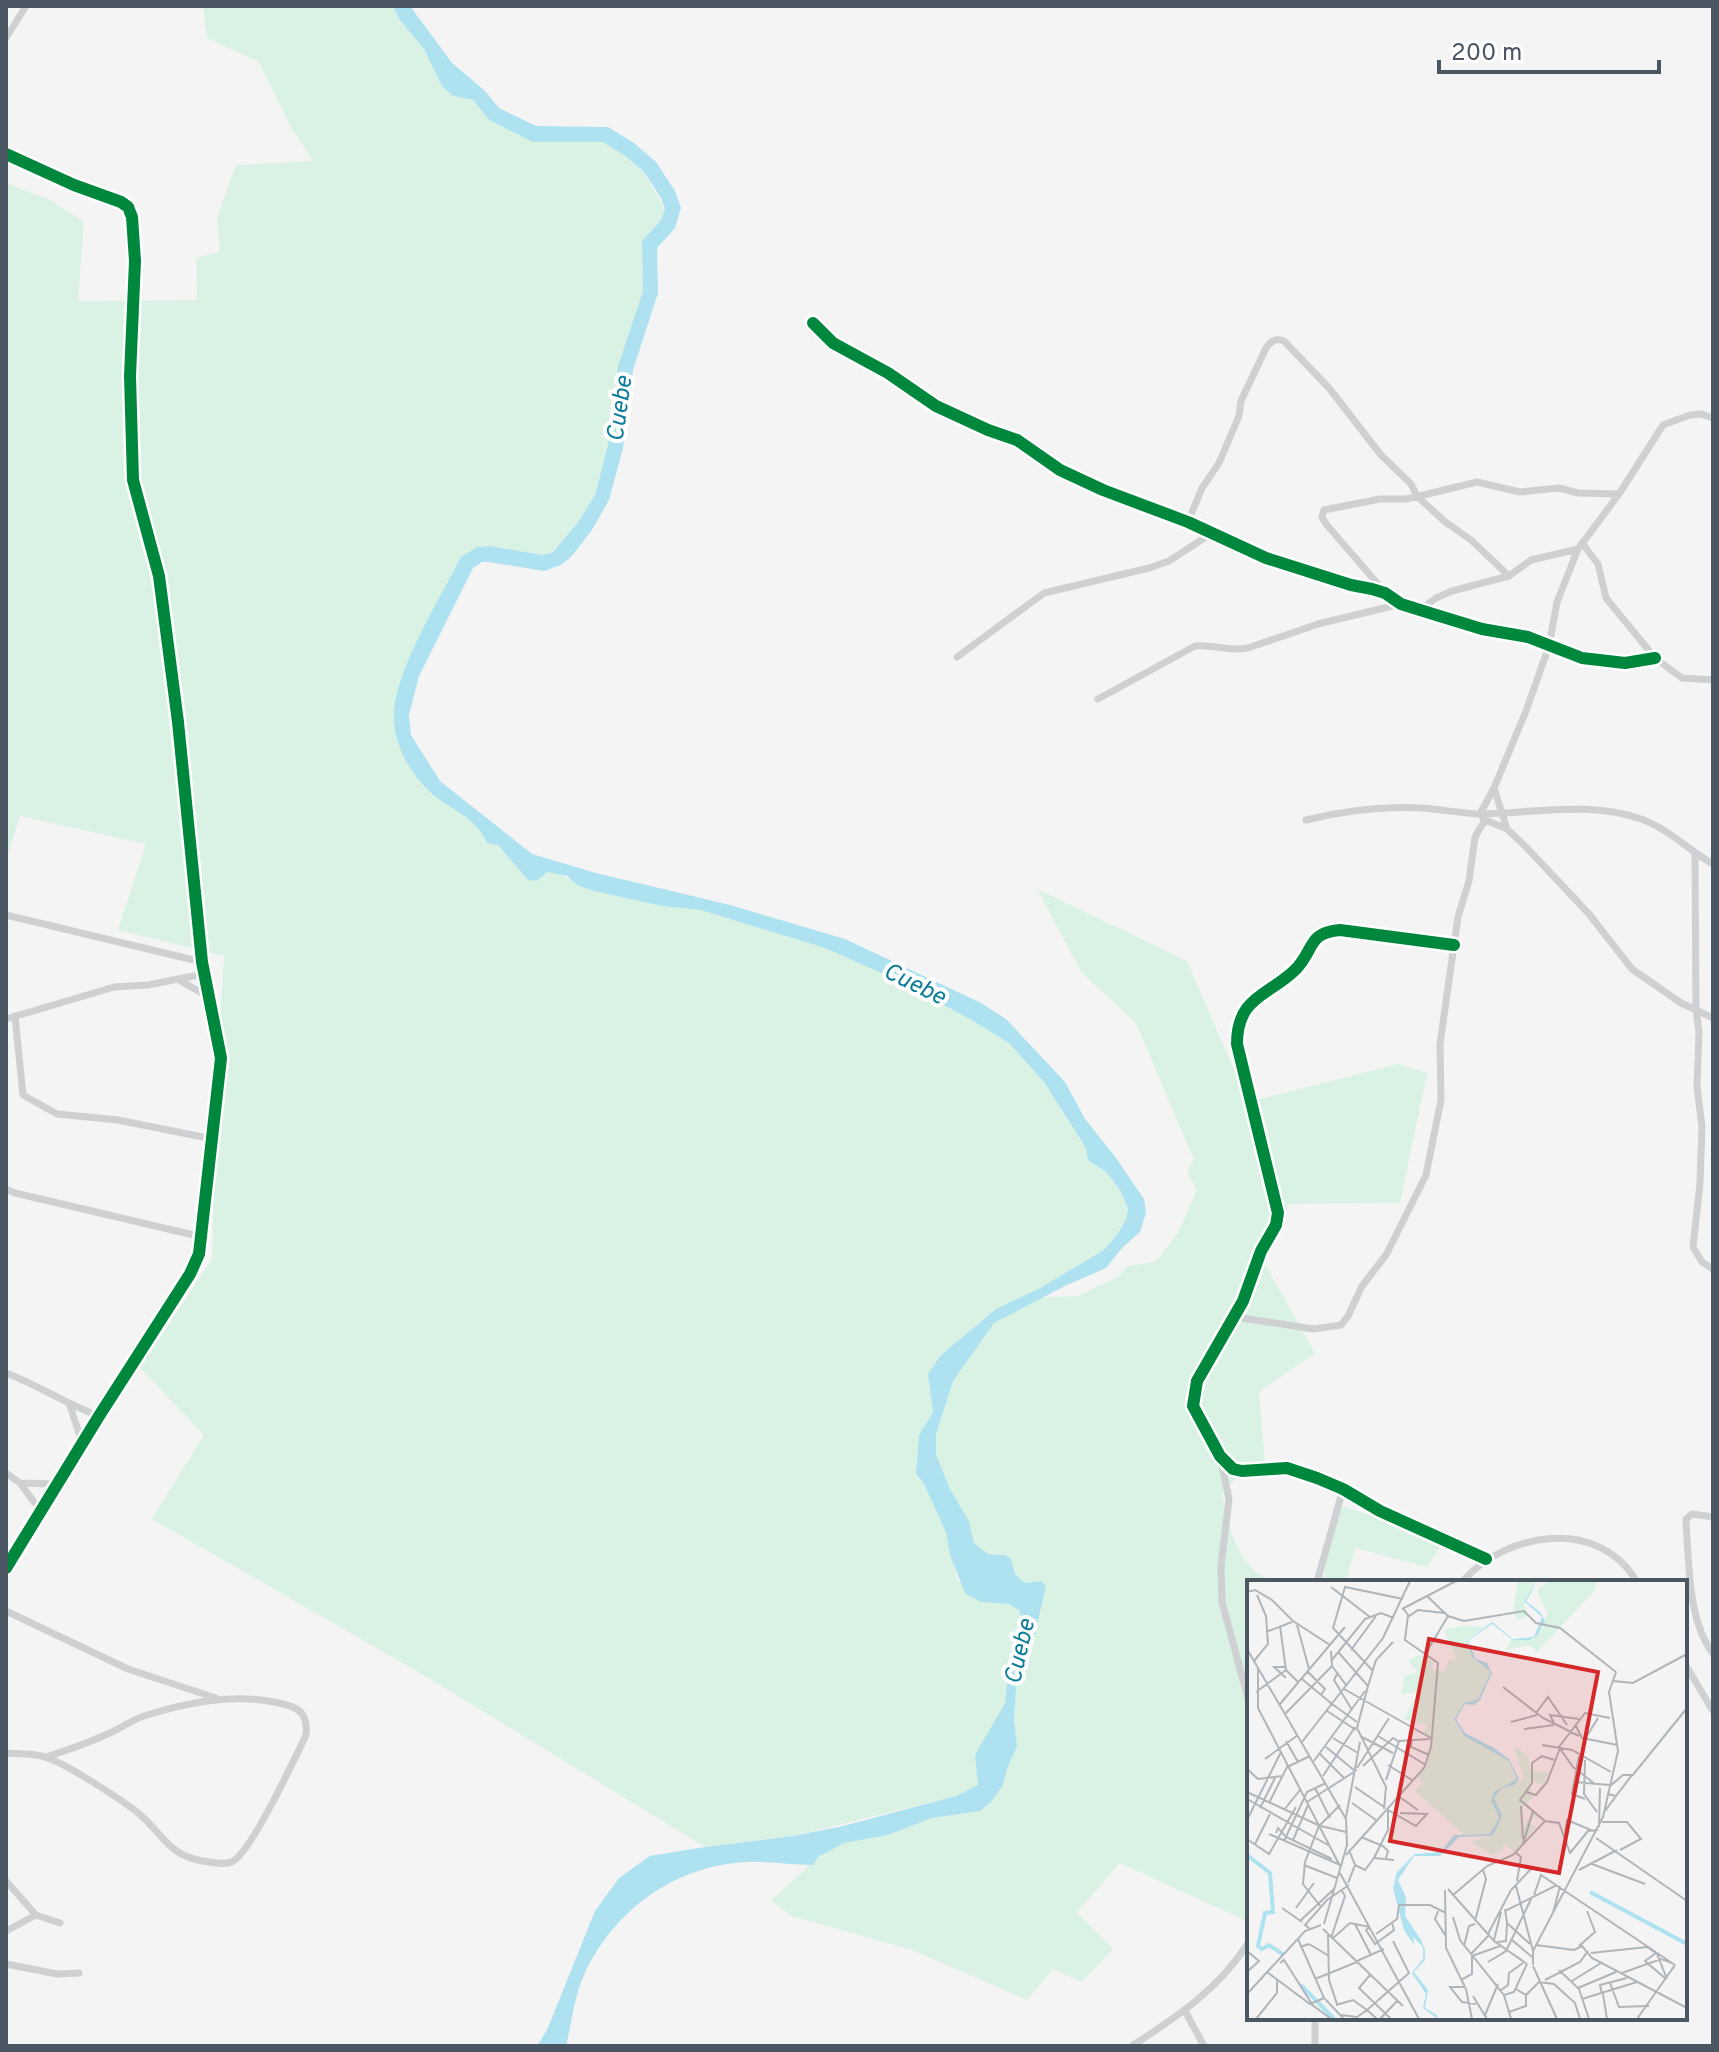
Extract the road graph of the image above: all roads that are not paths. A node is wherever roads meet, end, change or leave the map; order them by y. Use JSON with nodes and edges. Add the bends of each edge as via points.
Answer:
{"nodes":[{"id":1,"x":26,"y":6,"type":"edge"},
{"id":2,"x":6,"y":38,"type":"edge"},
{"id":3,"x":6,"y":154,"type":"edge"},
{"id":4,"x":813,"y":323,"type":"dead end"},
{"id":5,"x":1713,"y":418,"type":"edge"},
{"id":6,"x":1619,"y":494,"type":"junction"},
{"id":7,"x":1417,"y":496,"type":"junction"},
{"id":8,"x":1188,"y":522,"type":"junction"},
{"id":9,"x":1212,"y":533,"type":"junction"},
{"id":10,"x":1580,"y":546,"type":"junction"},
{"id":11,"x":1509,"y":576,"type":"junction"},
{"id":12,"x":1385,"y":593,"type":"junction"},
{"id":13,"x":1401,"y":604,"type":"junction"},
{"id":14,"x":1420,"y":610,"type":"junction"},
{"id":15,"x":1549,"y":646,"type":"junction"},
{"id":16,"x":957,"y":657,"type":"dead end"},
{"id":17,"x":1655,"y":658,"type":"junction"},
{"id":18,"x":1713,"y":680,"type":"edge"},
{"id":19,"x":1098,"y":699,"type":"dead end"},
{"id":20,"x":1494,"y":788,"type":"junction"},
{"id":21,"x":1503,"y":813,"type":"junction"},
{"id":22,"x":1482,"y":817,"type":"junction"},
{"id":23,"x":1306,"y":820,"type":"dead end"},
{"id":24,"x":1507,"y":829,"type":"junction"},
{"id":25,"x":1695,"y":854,"type":"junction"},
{"id":26,"x":1713,"y":864,"type":"edge"},
{"id":27,"x":6,"y":915,"type":"edge"},
{"id":28,"x":1454,"y":945,"type":"junction"},
{"id":29,"x":202,"y":962,"type":"junction"},
{"id":30,"x":204,"y":974,"type":"junction"},
{"id":31,"x":179,"y":980,"type":"junction"},
{"id":32,"x":207,"y":996,"type":"junction"},
{"id":33,"x":1696,"y":1009,"type":"junction"},
{"id":34,"x":15,"y":1016,"type":"junction"},
{"id":35,"x":1713,"y":1018,"type":"edge"},
{"id":36,"x":6,"y":1019,"type":"edge"},
{"id":37,"x":1702,"y":1127,"type":"junction"},
{"id":38,"x":1713,"y":1127,"type":"edge"},
{"id":39,"x":213,"y":1139,"type":"junction"},
{"id":40,"x":6,"y":1189,"type":"edge"},
{"id":41,"x":202,"y":1237,"type":"junction"},
{"id":42,"x":1713,"y":1269,"type":"edge"},
{"id":43,"x":1235,"y":1317,"type":"junction"},
{"id":44,"x":6,"y":1373,"type":"edge"},
{"id":45,"x":70,"y":1406,"type":"junction"},
{"id":46,"x":99,"y":1416,"type":"junction"},
{"id":47,"x":82,"y":1442,"type":"junction"},
{"id":48,"x":1220,"y":1456,"type":"junction"},
{"id":49,"x":6,"y":1473,"type":"edge"},
{"id":50,"x":20,"y":1483,"type":"junction"},
{"id":51,"x":56,"y":1484,"type":"junction"},
{"id":52,"x":1343,"y":1489,"type":"junction"},
{"id":53,"x":40,"y":1510,"type":"junction"},
{"id":54,"x":1713,"y":1517,"type":"edge"},
{"id":55,"x":1486,"y":1559,"type":"junction"},
{"id":56,"x":6,"y":1568,"type":"edge"},
{"id":57,"x":1318,"y":1580,"type":"edge"},
{"id":58,"x":1464,"y":1580,"type":"edge"},
{"id":59,"x":1635,"y":1580,"type":"edge"},
{"id":60,"x":6,"y":1611,"type":"edge"},
{"id":61,"x":1713,"y":1654,"type":"edge"},
{"id":62,"x":1687,"y":1667,"type":"edge"},
{"id":63,"x":1247,"y":1695,"type":"edge"},
{"id":64,"x":218,"y":1699,"type":"junction"},
{"id":65,"x":1713,"y":1711,"type":"edge"},
{"id":66,"x":6,"y":1753,"type":"edge"},
{"id":67,"x":47,"y":1757,"type":"junction"},
{"id":68,"x":6,"y":1881,"type":"edge"},
{"id":69,"x":36,"y":1915,"type":"junction"},
{"id":70,"x":60,"y":1923,"type":"dead end"},
{"id":71,"x":6,"y":1931,"type":"edge"},
{"id":72,"x":1247,"y":1945,"type":"edge"},
{"id":73,"x":6,"y":1964,"type":"edge"},
{"id":74,"x":79,"y":1973,"type":"dead end"},
{"id":75,"x":1185,"y":2011,"type":"junction"},
{"id":76,"x":1315,"y":2020,"type":"edge"},
{"id":77,"x":1132,"y":2046,"type":"edge"},
{"id":78,"x":1204,"y":2046,"type":"edge"},
{"id":79,"x":1315,"y":2046,"type":"edge"}],
"edges":[{"from":1,"to":2,"type":"street"},
{"from":3,"to":29,"type":"street","via":[[121,202],[132,217],[133,480],[160,586]]},
{"from":4,"to":8,"type":"street","via":[[833,343],[936,406],[1017,440],[1060,470],[1103,490]]},
{"from":5,"to":6,"type":"street","via":[[1690,415],[1663,425]]},
{"from":6,"to":7,"type":"street","via":[[1559,488],[1520,492],[1477,482]]},
{"from":6,"to":10,"type":"street"},
{"from":7,"to":8,"type":"street","via":[[1329,388],[1278,339],[1266,348],[1219,463]]},
{"from":7,"to":11,"type":"street"},
{"from":7,"to":12,"type":"street","via":[[1322,512],[1326,524]]},
{"from":8,"to":9,"type":"street"},
{"from":9,"to":12,"type":"street","via":[[1266,558]]},
{"from":9,"to":16,"type":"street","via":[[1169,561],[1044,593]]},
{"from":10,"to":11,"type":"street","via":[[1531,560]]},
{"from":10,"to":15,"type":"street","via":[[1557,602]]},
{"from":10,"to":17,"type":"street","via":[[1598,564],[1606,598]]},
{"from":11,"to":14,"type":"street","via":[[1452,591]]},
{"from":12,"to":13,"type":"street"},
{"from":13,"to":14,"type":"street"},
{"from":13,"to":19,"type":"street","via":[[1248,648],[1195,646]]},
{"from":14,"to":15,"type":"street"},
{"from":15,"to":17,"type":"street","via":[[1597,660]]},
{"from":15,"to":20,"type":"street"},
{"from":17,"to":18,"type":"street","via":[[1682,678]]},
{"from":20,"to":21,"type":"street"},
{"from":20,"to":22,"type":"street"},
{"from":21,"to":22,"type":"street"},
{"from":21,"to":24,"type":"street"},
{"from":21,"to":25,"type":"street","via":[[1614,812],[1668,832]]},
{"from":22,"to":23,"type":"street","via":[[1402,808],[1350,810]]},
{"from":22,"to":24,"type":"street"},
{"from":22,"to":28,"type":"street"},
{"from":24,"to":33,"type":"street","via":[[1589,914],[1632,969]]},
{"from":25,"to":26,"type":"street"},
{"from":25,"to":33,"type":"street"},
{"from":27,"to":29,"type":"street"},
{"from":28,"to":43,"type":"street","via":[[1440,1044],[1441,1100],[1431,1153],[1426,1175],[1386,1255],[1341,1325],[1314,1329]]},
{"from":28,"to":43,"type":"street","via":[[1327,931],[1315,939],[1296,969],[1249,1004],[1241,1017],[1237,1044],[1278,1213]]},
{"from":29,"to":30,"type":"street"},
{"from":30,"to":31,"type":"street"},
{"from":30,"to":32,"type":"street"},
{"from":31,"to":32,"type":"street"},
{"from":31,"to":34,"type":"street","via":[[114,987]]},
{"from":32,"to":39,"type":"street","via":[[221,1058]]},
{"from":33,"to":35,"type":"street"},
{"from":33,"to":37,"type":"street"},
{"from":34,"to":36,"type":"street"},
{"from":34,"to":39,"type":"street","via":[[23,1095],[57,1114]]},
{"from":37,"to":38,"type":"street"},
{"from":37,"to":42,"type":"street","via":[[1693,1247]]},
{"from":39,"to":41,"type":"street"},
{"from":40,"to":41,"type":"street"},
{"from":41,"to":46,"type":"street","via":[[190,1274]]},
{"from":43,"to":48,"type":"street","via":[[1194,1394],[1193,1406]]},
{"from":44,"to":45,"type":"street"},
{"from":45,"to":46,"type":"street"},
{"from":45,"to":47,"type":"street"},
{"from":46,"to":47,"type":"street"},
{"from":47,"to":51,"type":"street"},
{"from":48,"to":52,"type":"street","via":[[1233,1469],[1287,1468]]},
{"from":48,"to":63,"type":"street","via":[[1229,1499],[1222,1602]]},
{"from":49,"to":50,"type":"street"},
{"from":50,"to":51,"type":"street"},
{"from":50,"to":53,"type":"street"},
{"from":51,"to":53,"type":"street"},
{"from":52,"to":55,"type":"street"},
{"from":52,"to":57,"type":"street"},
{"from":53,"to":56,"type":"street"},
{"from":54,"to":61,"type":"street","via":[[1692,1514],[1686,1525],[1693,1602]]},
{"from":55,"to":58,"type":"street"},
{"from":55,"to":59,"type":"street","via":[[1541,1540],[1578,1539],[1619,1559]]},
{"from":60,"to":64,"type":"street","via":[[128,1669]]},
{"from":62,"to":65,"type":"street"},
{"from":64,"to":67,"type":"street","via":[[143,1716]]},
{"from":64,"to":67,"type":"street","via":[[254,1698],[294,1706],[307,1724],[274,1800],[234,1861],[213,1863],[178,1854],[138,1813]]},
{"from":66,"to":67,"type":"street"},
{"from":68,"to":69,"type":"street"},
{"from":69,"to":70,"type":"street"},
{"from":69,"to":71,"type":"street"},
{"from":72,"to":75,"type":"street","via":[[1223,1977]]},
{"from":73,"to":74,"type":"street"},
{"from":75,"to":77,"type":"street"},
{"from":75,"to":78,"type":"street"},
{"from":76,"to":79,"type":"street"}]}
